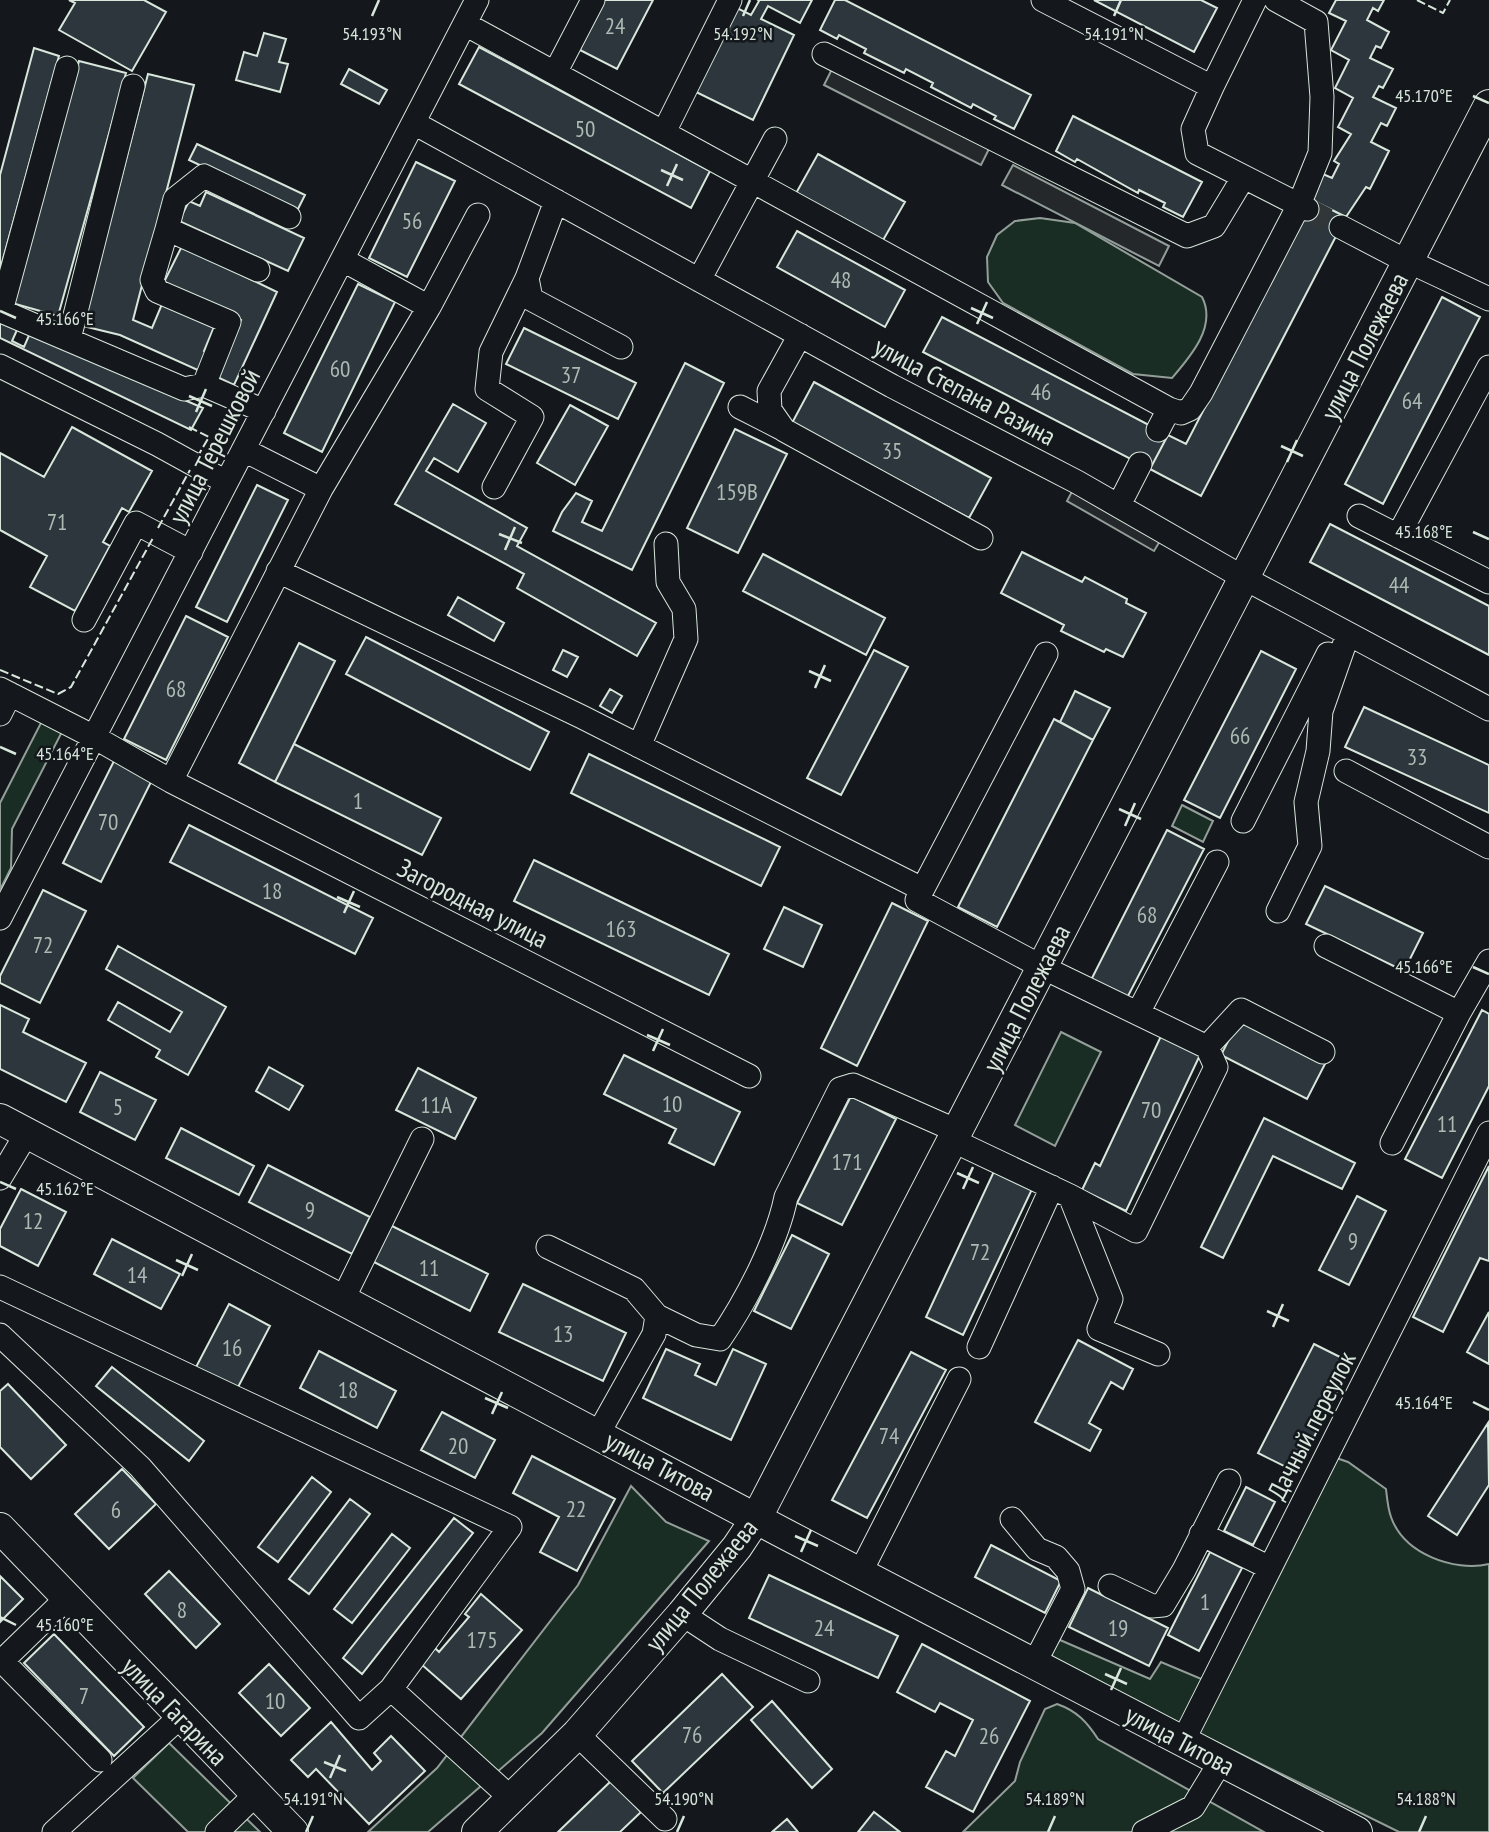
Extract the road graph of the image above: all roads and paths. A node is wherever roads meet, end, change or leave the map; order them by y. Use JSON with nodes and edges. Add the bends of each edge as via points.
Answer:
{"nodes":[{"id":1,"x":477,"y":0,"type":"edge"},
{"id":2,"x":593,"y":0,"type":"edge"},
{"id":3,"x":730,"y":0,"type":"edge"},
{"id":4,"x":1043,"y":0,"type":"edge"},
{"id":5,"x":1255,"y":0,"type":"edge"},
{"id":6,"x":1276,"y":0,"type":"edge"},
{"id":7,"x":465,"y":23,"type":"junction"},
{"id":8,"x":824,"y":54,"type":"dead end"},
{"id":9,"x":66,"y":68,"type":"dead end"},
{"id":10,"x":555,"y":73,"type":"junction"},
{"id":11,"x":133,"y":86,"type":"dead end"},
{"id":12,"x":1212,"y":87,"type":"junction"},
{"id":13,"x":1489,"y":105,"type":"edge"},
{"id":14,"x":414,"y":124,"type":"junction"},
{"id":15,"x":664,"y":132,"type":"junction"},
{"id":16,"x":775,"y":139,"type":"dead end"},
{"id":17,"x":1243,"y":178,"type":"junction"},
{"id":18,"x":754,"y":181,"type":"junction"},
{"id":19,"x":556,"y":201,"type":"junction"},
{"id":20,"x":1303,"y":207,"type":"junction"},
{"id":21,"x":478,"y":215,"type":"dead end"},
{"id":22,"x":289,"y":217,"type":"dead end"},
{"id":23,"x":1341,"y":227,"type":"tunnel mouth"},
{"id":24,"x":167,"y":229,"type":"junction"},
{"id":25,"x":343,"y":260,"type":"junction"},
{"id":26,"x":1408,"y":261,"type":"junction"},
{"id":27,"x":258,"y":271,"type":"dead end"},
{"id":28,"x":527,"y":278,"type":"junction"},
{"id":29,"x":699,"y":280,"type":"junction"},
{"id":30,"x":1489,"y":299,"type":"edge"},
{"id":31,"x":429,"y":307,"type":"junction"},
{"id":32,"x":800,"y":335,"type":"junction"},
{"id":33,"x":69,"y":339,"type":"junction"},
{"id":34,"x":621,"y":346,"type":"dead end"},
{"id":35,"x":0,"y":366,"type":"edge"},
{"id":36,"x":1489,"y":367,"type":"edge"},
{"id":37,"x":204,"y":385,"type":"junction"},
{"id":38,"x":740,"y":407,"type":"dead end"},
{"id":39,"x":1169,"y":409,"type":"junction"},
{"id":40,"x":264,"y":411,"type":"junction"},
{"id":41,"x":785,"y":430,"type":"junction"},
{"id":42,"x":1158,"y":430,"type":"dead end"},
{"id":43,"x":244,"y":450,"type":"junction"},
{"id":44,"x":1140,"y":464,"type":"dead end"},
{"id":45,"x":226,"y":482,"type":"junction"},
{"id":46,"x":494,"y":487,"type":"dead end"},
{"id":47,"x":321,"y":489,"type":"junction"},
{"id":48,"x":1119,"y":505,"type":"junction"},
{"id":49,"x":1359,"y":516,"type":"dead end"},
{"id":50,"x":1398,"y":536,"type":"junction"},
{"id":51,"x":981,"y":538,"type":"dead end"},
{"id":52,"x":666,"y":544,"type":"dead end"},
{"id":53,"x":191,"y":552,"type":"junction"},
{"id":54,"x":278,"y":571,"type":"junction"},
{"id":55,"x":1244,"y":578,"type":"junction"},
{"id":56,"x":1489,"y":582,"type":"edge"},
{"id":57,"x":83,"y":620,"type":"dead end"},
{"id":58,"x":1345,"y":632,"type":"junction"},
{"id":59,"x":1046,"y":654,"type":"dead end"},
{"id":60,"x":3,"y":699,"type":"edge"},
{"id":61,"x":1489,"y":709,"type":"edge"},
{"id":62,"x":94,"y":737,"type":"junction"},
{"id":63,"x":639,"y":746,"type":"junction"},
{"id":64,"x":1346,"y":771,"type":"dead end"},
{"id":65,"x":171,"y":780,"type":"junction"},
{"id":66,"x":1243,"y":821,"type":"dead end"},
{"id":67,"x":1489,"y":847,"type":"edge"},
{"id":68,"x":1217,"y":862,"type":"dead end"},
{"id":69,"x":922,"y":889,"type":"junction"},
{"id":70,"x":1278,"y":911,"type":"dead end"},
{"id":71,"x":0,"y":918,"type":"edge"},
{"id":72,"x":1326,"y":946,"type":"dead end"},
{"id":73,"x":1489,"y":961,"type":"edge"},
{"id":74,"x":1042,"y":967,"type":"junction"},
{"id":75,"x":1483,"y":986,"type":"edge"},
{"id":76,"x":1138,"y":1013,"type":"junction"},
{"id":77,"x":1459,"y":1013,"type":"junction"},
{"id":78,"x":1207,"y":1046,"type":"junction"},
{"id":79,"x":1323,"y":1052,"type":"dead end"},
{"id":80,"x":749,"y":1076,"type":"dead end"},
{"id":81,"x":0,"y":1119,"type":"edge"},
{"id":82,"x":27,"y":1133,"type":"junction"},
{"id":83,"x":955,"y":1135,"type":"junction"},
{"id":84,"x":422,"y":1139,"type":"dead end"},
{"id":85,"x":1392,"y":1143,"type":"dead end"},
{"id":86,"x":1486,"y":1146,"type":"edge"},
{"id":87,"x":0,"y":1178,"type":"edge"},
{"id":88,"x":1061,"y":1191,"type":"junction"},
{"id":89,"x":548,"y":1247,"type":"dead end"},
{"id":90,"x":0,"y":1287,"type":"edge"},
{"id":91,"x":343,"y":1299,"type":"junction"},
{"id":92,"x":657,"y":1316,"type":"junction"},
{"id":93,"x":0,"y":1335,"type":"edge"},
{"id":94,"x":979,"y":1347,"type":"dead end"},
{"id":95,"x":1158,"y":1354,"type":"dead end"},
{"id":96,"x":959,"y":1379,"type":"dead end"},
{"id":97,"x":598,"y":1434,"type":"junction"},
{"id":98,"x":1229,"y":1480,"type":"dead end"},
{"id":99,"x":757,"y":1517,"type":"junction"},
{"id":100,"x":1012,"y":1519,"type":"dead end"},
{"id":101,"x":0,"y":1528,"type":"edge"},
{"id":102,"x":1201,"y":1534,"type":"junction"},
{"id":103,"x":1270,"y":1568,"type":"junction"},
{"id":104,"x":860,"y":1573,"type":"junction"},
{"id":105,"x":1110,"y":1586,"type":"dead end"},
{"id":106,"x":67,"y":1598,"type":"junction"},
{"id":107,"x":682,"y":1614,"type":"junction"},
{"id":108,"x":1,"y":1660,"type":"edge"},
{"id":109,"x":1034,"y":1664,"type":"junction"},
{"id":110,"x":808,"y":1681,"type":"dead end"},
{"id":111,"x":391,"y":1689,"type":"junction"},
{"id":112,"x":181,"y":1716,"type":"junction"},
{"id":113,"x":577,"y":1734,"type":"junction"},
{"id":114,"x":1182,"y":1741,"type":"junction"},
{"id":115,"x":100,"y":1760,"type":"dead end"},
{"id":116,"x":1221,"y":1761,"type":"junction"},
{"id":117,"x":256,"y":1794,"type":"junction"},
{"id":118,"x":512,"y":1799,"type":"junction"},
{"id":119,"x":665,"y":1819,"type":"dead end"},
{"id":120,"x":54,"y":1832,"type":"edge"},
{"id":121,"x":217,"y":1832,"type":"edge"},
{"id":122,"x":293,"y":1832,"type":"edge"},
{"id":123,"x":477,"y":1832,"type":"edge"},
{"id":124,"x":1144,"y":1832,"type":"edge"},
{"id":125,"x":1357,"y":1832,"type":"edge"}],
"edges":[{"from":1,"to":7,"type":"street","name":"улица Терешковой"},
{"from":2,"to":10,"type":"street"},
{"from":3,"to":15,"type":"street"},
{"from":4,"to":12,"type":"street"},
{"from":5,"to":12,"type":"street"},
{"from":6,"to":20,"type":"street","via":[[1316,22],[1322,97],[1320,153]]},
{"from":7,"to":10,"type":"street"},
{"from":7,"to":14,"type":"street","name":"улица Терешковой"},
{"from":8,"to":17,"type":"street","via":[[1186,236],[1214,226]]},
{"from":9,"to":33,"type":"street","via":[[1,310]]},
{"from":10,"to":15,"type":"street"},
{"from":11,"to":33,"type":"street"},
{"from":12,"to":17,"type":"street","via":[[1193,129],[1197,153]]},
{"from":13,"to":26,"type":"main road","name":"улица Полежаева"},
{"from":14,"to":19,"type":"street","name":"улица Степана Разина"},
{"from":14,"to":25,"type":"street","name":"улица Терешковой"},
{"from":15,"to":18,"type":"street"},
{"from":16,"to":18,"type":"street"},
{"from":17,"to":20,"type":"street"},
{"from":18,"to":29,"type":"street"},
{"from":18,"to":39,"type":"street"},
{"from":19,"to":28,"type":"street"},
{"from":19,"to":29,"type":"street","name":"улица Степана Разина"},
{"from":20,"to":39,"type":"street","via":[[1195,404],[1181,413]]},
{"from":21,"to":31,"type":"street"},
{"from":22,"to":24,"type":"street","via":[[204,176],[175,199]]},
{"from":23,"to":26,"type":"street"},
{"from":24,"to":27,"type":"street"},
{"from":24,"to":37,"type":"street","via":[[152,280],[157,291],[229,322]]},
{"from":25,"to":31,"type":"street"},
{"from":25,"to":40,"type":"street","name":"улица Терешковой"},
{"from":26,"to":30,"type":"street"},
{"from":26,"to":55,"type":"main road","name":"улица Полежаева"},
{"from":28,"to":34,"type":"street","via":[[531,299]]},
{"from":28,"to":46,"type":"street","via":[[491,352],[487,389],[532,417]]},
{"from":29,"to":32,"type":"street","name":"улица Степана Разина"},
{"from":31,"to":47,"type":"street"},
{"from":32,"to":41,"type":"street","via":[[769,391],[770,410]]},
{"from":32,"to":48,"type":"street","name":"улица Степана Разина"},
{"from":33,"to":37,"type":"street","via":[[184,389]]},
{"from":35,"to":45,"type":"street"},
{"from":36,"to":50,"type":"street"},
{"from":37,"to":40,"type":"street"},
{"from":38,"to":41,"type":"street"},
{"from":39,"to":42,"type":"street"},
{"from":40,"to":43,"type":"street","name":"улица Терешковой"},
{"from":41,"to":51,"type":"street"},
{"from":43,"to":45,"type":"street","name":"улица Терешковой"},
{"from":43,"to":47,"type":"street"},
{"from":44,"to":48,"type":"street"},
{"from":45,"to":53,"type":"street","name":"улица Терешковой"},
{"from":47,"to":54,"type":"street"},
{"from":48,"to":55,"type":"street","name":"улица Степана Разина"},
{"from":49,"to":50,"type":"street"},
{"from":50,"to":56,"type":"street"},
{"from":52,"to":63,"type":"street","via":[[668,582],[684,608],[686,639]]},
{"from":53,"to":57,"type":"street","via":[[136,523]]},
{"from":53,"to":62,"type":"street","name":"улица Терешковой"},
{"from":54,"to":63,"type":"street"},
{"from":54,"to":65,"type":"street"},
{"from":55,"to":58,"type":"street","name":"улица Степана Разина"},
{"from":55,"to":74,"type":"main road","name":"улица Полежаева"},
{"from":58,"to":61,"type":"street","name":"улица Степана Разина"},
{"from":58,"to":66,"type":"street"},
{"from":58,"to":70,"type":"street","via":[[1321,711],[1318,751],[1306,802],[1310,846]]},
{"from":59,"to":69,"type":"street"},
{"from":60,"to":62,"type":"street","name":"Загородная улица"},
{"from":62,"to":65,"type":"street","name":"Загородная улица"},
{"from":62,"to":71,"type":"street","name":"улица Терешковой"},
{"from":63,"to":69,"type":"street"},
{"from":64,"to":67,"type":"street"},
{"from":65,"to":80,"type":"street","name":"Загородная улица"},
{"from":68,"to":76,"type":"street"},
{"from":69,"to":74,"type":"street","via":[[917,900]]},
{"from":72,"to":77,"type":"street"},
{"from":73,"to":75,"type":"street"},
{"from":74,"to":76,"type":"street"},
{"from":74,"to":83,"type":"main road","name":"улица Полежаева"},
{"from":75,"to":77,"type":"street"},
{"from":76,"to":78,"type":"street"},
{"from":77,"to":85,"type":"street"},
{"from":78,"to":79,"type":"street","via":[[1241,1010]]},
{"from":78,"to":88,"type":"street","via":[[1216,1067],[1136,1231]]},
{"from":81,"to":82,"type":"main road","name":"улица Титова"},
{"from":82,"to":87,"type":"street"},
{"from":82,"to":91,"type":"main road","name":"улица Титова"},
{"from":83,"to":88,"type":"street"},
{"from":83,"to":92,"type":"street","via":[[853,1085],[840,1089],[786,1198],[774,1238],[720,1339],[696,1335]]},
{"from":83,"to":99,"type":"main road","name":"улица Полежаева"},
{"from":84,"to":91,"type":"street"},
{"from":86,"to":103,"type":"street","name":"Дачный переулок"},
{"from":88,"to":94,"type":"street"},
{"from":88,"to":95,"type":"street","via":[[1111,1299],[1099,1329]]},
{"from":89,"to":92,"type":"street","via":[[634,1289]]},
{"from":90,"to":111,"type":"street","via":[[510,1527]]},
{"from":91,"to":97,"type":"main road","name":"улица Титова"},
{"from":92,"to":97,"type":"street","via":[[654,1334]]},
{"from":93,"to":111,"type":"street","via":[[140,1466],[359,1718]]},
{"from":96,"to":104,"type":"street"},
{"from":97,"to":99,"type":"main road","name":"улица Титова"},
{"from":98,"to":102,"type":"street"},
{"from":99,"to":104,"type":"main road","name":"улица Титова"},
{"from":99,"to":107,"type":"main road","name":"улица Полежаева"},
{"from":100,"to":109,"type":"street","via":[[1037,1549],[1056,1557],[1068,1571],[1073,1590]]},
{"from":101,"to":106,"type":"main road","name":"улица Гагарина"},
{"from":102,"to":103,"type":"street"},
{"from":102,"to":105,"type":"street","via":[[1163,1605],[1152,1606]]},
{"from":103,"to":114,"type":"street","name":"Дачный переулок"},
{"from":104,"to":109,"type":"main road","name":"улица Титова"},
{"from":106,"to":108,"type":"street"},
{"from":106,"to":112,"type":"main road","name":"улица Гагарина"},
{"from":107,"to":110,"type":"street","via":[[720,1639]]},
{"from":107,"to":113,"type":"main road","name":"улица Полежаева"},
{"from":108,"to":115,"type":"street"},
{"from":109,"to":114,"type":"main road","name":"улица Титова"},
{"from":111,"to":118,"type":"street"},
{"from":112,"to":117,"type":"main road","name":"улица Гагарина"},
{"from":112,"to":120,"type":"street"},
{"from":113,"to":118,"type":"main road","name":"улица Полежаева"},
{"from":113,"to":119,"type":"street"},
{"from":114,"to":116,"type":"main road","name":"улица Титова"},
{"from":116,"to":124,"type":"street","via":[[1193,1807]]},
{"from":116,"to":125,"type":"main road","name":"улица Титова"},
{"from":117,"to":121,"type":"street"},
{"from":117,"to":122,"type":"main road","name":"улица Гагарина"},
{"from":118,"to":123,"type":"main road","name":"улица Полежаева"}]}
